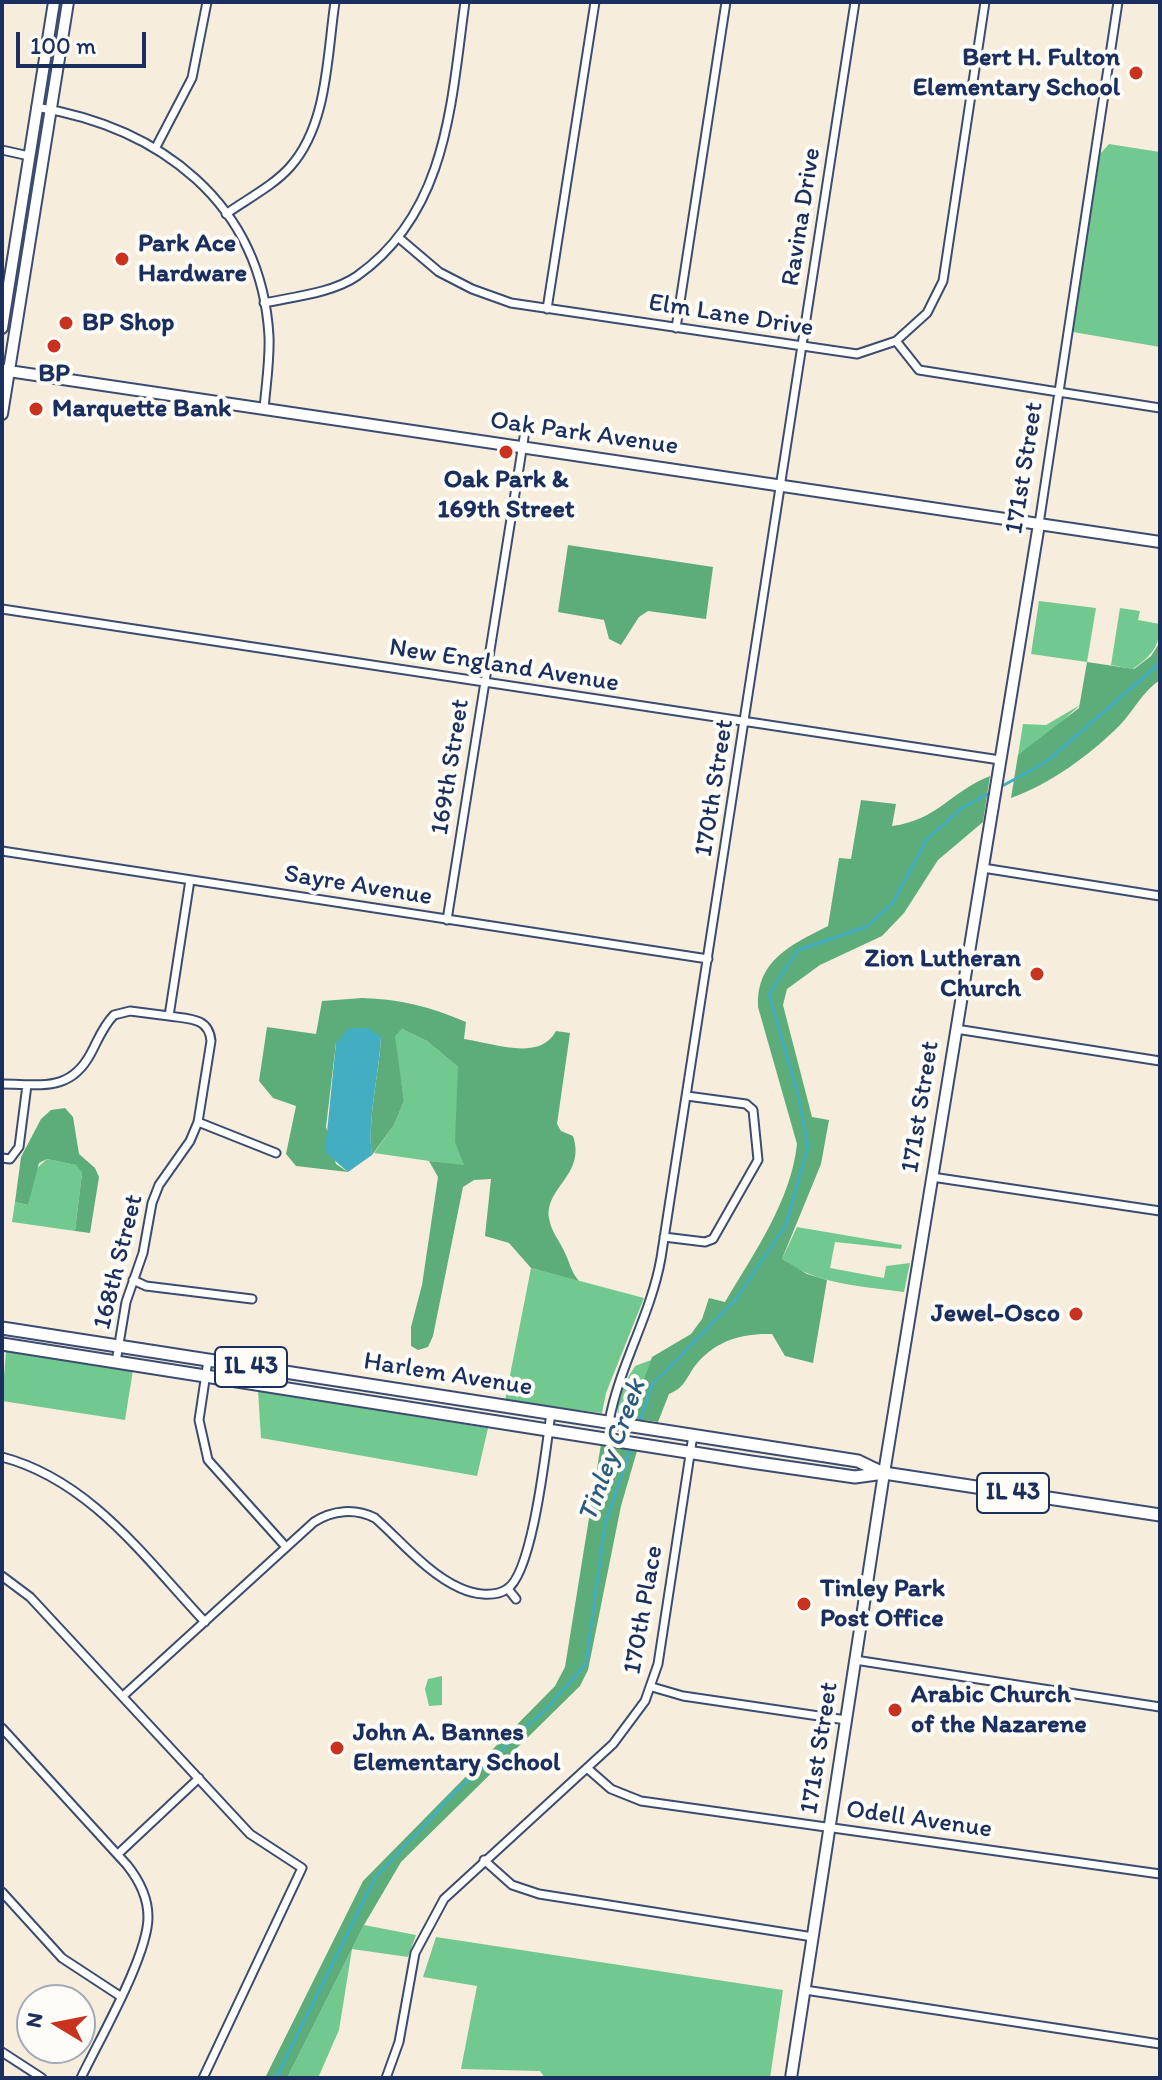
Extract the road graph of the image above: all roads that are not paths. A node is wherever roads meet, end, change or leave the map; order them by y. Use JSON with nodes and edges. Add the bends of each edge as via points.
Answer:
{"nodes":[{"id":1,"x":54,"y":2,"type":"edge"},
{"id":2,"x":68,"y":2,"type":"edge"},
{"id":3,"x":207,"y":2,"type":"edge"},
{"id":4,"x":335,"y":2,"type":"edge"},
{"id":5,"x":465,"y":2,"type":"edge"},
{"id":6,"x":595,"y":2,"type":"edge"},
{"id":7,"x":726,"y":2,"type":"edge"},
{"id":8,"x":855,"y":2,"type":"edge"},
{"id":9,"x":985,"y":2,"type":"edge"},
{"id":10,"x":1118,"y":2,"type":"edge"},
{"id":11,"x":36,"y":107,"type":"junction"},
{"id":12,"x":52,"y":109,"type":"junction"},
{"id":13,"x":156,"y":147,"type":"junction"},
{"id":14,"x":2,"y":150,"type":"edge"},
{"id":15,"x":29,"y":156,"type":"junction"},
{"id":16,"x":226,"y":214,"type":"junction"},
{"id":17,"x":399,"y":238,"type":"junction"},
{"id":18,"x":264,"y":303,"type":"junction"},
{"id":19,"x":547,"y":309,"type":"junction"},
{"id":20,"x":2,"y":328,"type":"edge"},
{"id":21,"x":676,"y":328,"type":"junction"},
{"id":22,"x":896,"y":341,"type":"junction"},
{"id":23,"x":802,"y":348,"type":"junction"},
{"id":24,"x":6,"y":370,"type":"edge"},
{"id":25,"x":1059,"y":391,"type":"junction"},
{"id":26,"x":1160,"y":408,"type":"edge"},
{"id":27,"x":264,"y":409,"type":"junction"},
{"id":28,"x":2,"y":414,"type":"edge"},
{"id":29,"x":525,"y":431,"type":"dead end"},
{"id":30,"x":523,"y":447,"type":"junction"},
{"id":31,"x":782,"y":486,"type":"junction"},
{"id":32,"x":1039,"y":524,"type":"junction"},
{"id":33,"x":1160,"y":542,"type":"edge"},
{"id":34,"x":2,"y":609,"type":"edge"},
{"id":35,"x":485,"y":683,"type":"junction"},
{"id":36,"x":745,"y":722,"type":"junction"},
{"id":37,"x":1000,"y":760,"type":"junction"},
{"id":38,"x":2,"y":851,"type":"edge"},
{"id":39,"x":983,"y":868,"type":"junction"},
{"id":40,"x":190,"y":880,"type":"junction"},
{"id":41,"x":1160,"y":896,"type":"edge"},
{"id":42,"x":447,"y":920,"type":"junction"},
{"id":43,"x":708,"y":959,"type":"junction"},
{"id":44,"x":169,"y":1016,"type":"junction"},
{"id":45,"x":956,"y":1029,"type":"junction"},
{"id":46,"x":1160,"y":1061,"type":"edge"},
{"id":47,"x":2,"y":1084,"type":"edge"},
{"id":48,"x":27,"y":1085,"type":"junction"},
{"id":49,"x":687,"y":1096,"type":"junction"},
{"id":50,"x":198,"y":1122,"type":"junction"},
{"id":51,"x":276,"y":1153,"type":"dead end"},
{"id":52,"x":2,"y":1158,"type":"edge"},
{"id":53,"x":932,"y":1177,"type":"junction"},
{"id":54,"x":1160,"y":1211,"type":"edge"},
{"id":55,"x":664,"y":1237,"type":"junction"},
{"id":56,"x":133,"y":1280,"type":"junction"},
{"id":57,"x":252,"y":1299,"type":"dead end"},
{"id":58,"x":2,"y":1328,"type":"edge"},
{"id":59,"x":2,"y":1344,"type":"edge"},
{"id":60,"x":118,"y":1346,"type":"junction"},
{"id":61,"x":208,"y":1360,"type":"junction"},
{"id":62,"x":116,"y":1362,"type":"junction"},
{"id":63,"x":205,"y":1376,"type":"junction"},
{"id":64,"x":551,"y":1413,"type":"junction"},
{"id":65,"x":609,"y":1422,"type":"junction"},
{"id":66,"x":548,"y":1431,"type":"junction"},
{"id":67,"x":693,"y":1435,"type":"junction"},
{"id":68,"x":691,"y":1452,"type":"junction"},
{"id":69,"x":2,"y":1457,"type":"edge"},
{"id":70,"x":884,"y":1473,"type":"junction"},
{"id":71,"x":1160,"y":1515,"type":"edge"},
{"id":72,"x":286,"y":1547,"type":"junction"},
{"id":73,"x":2,"y":1576,"type":"edge"},
{"id":74,"x":508,"y":1589,"type":"junction"},
{"id":75,"x":516,"y":1599,"type":"dead end"},
{"id":76,"x":205,"y":1622,"type":"junction"},
{"id":77,"x":855,"y":1660,"type":"junction"},
{"id":78,"x":652,"y":1687,"type":"junction"},
{"id":79,"x":123,"y":1696,"type":"junction"},
{"id":80,"x":1160,"y":1707,"type":"edge"},
{"id":81,"x":846,"y":1720,"type":"junction"},
{"id":82,"x":2,"y":1728,"type":"edge"},
{"id":83,"x":587,"y":1768,"type":"junction"},
{"id":84,"x":199,"y":1778,"type":"junction"},
{"id":85,"x":830,"y":1827,"type":"junction"},
{"id":86,"x":118,"y":1854,"type":"junction"},
{"id":87,"x":484,"y":1860,"type":"junction"},
{"id":88,"x":1160,"y":1874,"type":"edge"},
{"id":89,"x":2,"y":1892,"type":"edge"},
{"id":90,"x":813,"y":1937,"type":"junction"},
{"id":91,"x":805,"y":1990,"type":"junction"},
{"id":92,"x":120,"y":1996,"type":"junction"},
{"id":93,"x":1160,"y":2044,"type":"edge"},
{"id":94,"x":2,"y":2052,"type":"edge"},
{"id":95,"x":42,"y":2078,"type":"edge"},
{"id":96,"x":81,"y":2078,"type":"edge"},
{"id":97,"x":203,"y":2078,"type":"edge"},
{"id":98,"x":386,"y":2078,"type":"edge"},
{"id":99,"x":791,"y":2078,"type":"edge"}],
"edges":[{"from":1,"to":11,"type":"street"},
{"from":2,"to":12,"type":"street"},
{"from":3,"to":13,"type":"street","via":[[192,78]]},
{"from":4,"to":16,"type":"street","via":[[309,139],[280,176]]},
{"from":5,"to":17,"type":"street","via":[[444,149],[428,190]]},
{"from":6,"to":19,"type":"street"},
{"from":7,"to":21,"type":"street"},
{"from":8,"to":23,"type":"street","name":"Ravina Drive"},
{"from":9,"to":22,"type":"street","via":[[943,281],[927,313]]},
{"from":10,"to":25,"type":"street","name":"171st Street"},
{"from":11,"to":12,"type":"street"},
{"from":11,"to":15,"type":"street"},
{"from":12,"to":13,"type":"street","via":[[106,123]]},
{"from":12,"to":24,"type":"street"},
{"from":13,"to":16,"type":"street","via":[[196,179]]},
{"from":14,"to":15,"type":"street"},
{"from":15,"to":20,"type":"street"},
{"from":16,"to":18,"type":"street"},
{"from":17,"to":18,"type":"street","via":[[356,278]]},
{"from":17,"to":19,"type":"street","name":"Elm Lane Drive","via":[[456,282],[503,301]]},
{"from":18,"to":27,"type":"street","via":[[269,337]]},
{"from":19,"to":21,"type":"street","name":"Elm Lane Drive"},
{"from":21,"to":23,"type":"street","name":"Elm Lane Drive"},
{"from":22,"to":23,"type":"street","name":"Elm Lane Drive","via":[[857,354]]},
{"from":22,"to":25,"type":"street","via":[[919,370]]},
{"from":23,"to":31,"type":"street","name":"Ravina Drive"},
{"from":24,"to":27,"type":"street","name":"Oak Park Avenue"},
{"from":24,"to":28,"type":"street"},
{"from":25,"to":26,"type":"street"},
{"from":25,"to":32,"type":"street","name":"171st Street"},
{"from":27,"to":30,"type":"street","name":"Oak Park Avenue"},
{"from":29,"to":30,"type":"street","name":"169th Street"},
{"from":30,"to":31,"type":"street","name":"Oak Park Avenue"},
{"from":30,"to":35,"type":"street","name":"169th Street"},
{"from":31,"to":32,"type":"street","name":"Oak Park Avenue"},
{"from":31,"to":36,"type":"street","name":"170th Street"},
{"from":32,"to":33,"type":"street","name":"Oak Park Avenue"},
{"from":32,"to":37,"type":"street","name":"171st Street"},
{"from":34,"to":35,"type":"street","name":"New England Avenue"},
{"from":35,"to":36,"type":"street","name":"New England Avenue"},
{"from":35,"to":42,"type":"street","name":"169th Street"},
{"from":36,"to":37,"type":"street","name":"New England Avenue"},
{"from":36,"to":43,"type":"street","name":"170th Street"},
{"from":37,"to":39,"type":"street","name":"171st Street"},
{"from":38,"to":40,"type":"street","name":"Sayre Avenue"},
{"from":39,"to":41,"type":"street"},
{"from":39,"to":45,"type":"street","name":"171st Street"},
{"from":40,"to":42,"type":"street","name":"Sayre Avenue"},
{"from":40,"to":44,"type":"street"},
{"from":42,"to":43,"type":"street","name":"Sayre Avenue"},
{"from":43,"to":49,"type":"street","name":"170th Street"},
{"from":44,"to":48,"type":"street","via":[[130,1011],[114,1015],[76,1074],[53,1085]]},
{"from":44,"to":50,"type":"street","name":"168th Street","via":[[198,1021],[209,1030]]},
{"from":45,"to":46,"type":"street"},
{"from":45,"to":53,"type":"street","name":"171st Street"},
{"from":47,"to":48,"type":"street"},
{"from":48,"to":52,"type":"street","via":[[19,1147],[14,1157]]},
{"from":49,"to":55,"type":"street","name":"170th Street"},
{"from":49,"to":55,"type":"street","via":[[746,1104],[753,1110],[759,1154],[713,1239]]},
{"from":50,"to":51,"type":"street"},
{"from":50,"to":56,"type":"street","name":"168th Street","via":[[159,1185]]},
{"from":53,"to":54,"type":"street"},
{"from":53,"to":70,"type":"street","name":"171st Street"},
{"from":55,"to":65,"type":"street","name":"170th Street","via":[[659,1271]]},
{"from":56,"to":57,"type":"street"},
{"from":56,"to":60,"type":"street","name":"168th Street"},
{"from":58,"to":60,"type":"main road","name":"Harlem Avenue","number":"IL 43"},
{"from":59,"to":62,"type":"main road","name":"Harlem Avenue","number":"IL 43"},
{"from":60,"to":61,"type":"main road","name":"Harlem Avenue","number":"IL 43"},
{"from":60,"to":62,"type":"street","name":"168th Street"},
{"from":61,"to":63,"type":"street"},
{"from":61,"to":64,"type":"main road","name":"Harlem Avenue","number":"IL 43"},
{"from":62,"to":63,"type":"main road","name":"Harlem Avenue","number":"IL 43"},
{"from":63,"to":66,"type":"main road","name":"Harlem Avenue","number":"IL 43"},
{"from":63,"to":72,"type":"street","via":[[199,1420],[208,1460]]},
{"from":64,"to":65,"type":"main road","name":"Harlem Avenue","number":"IL 43"},
{"from":64,"to":66,"type":"street"},
{"from":65,"to":67,"type":"main road","name":"Harlem Avenue","number":"IL 43"},
{"from":66,"to":68,"type":"main road","name":"Harlem Avenue","number":"IL 43"},
{"from":66,"to":74,"type":"street","via":[[528,1550],[521,1574]]},
{"from":67,"to":68,"type":"street","name":"170th Place"},
{"from":67,"to":70,"type":"main road","name":"Harlem Avenue","number":"IL 43","via":[[858,1461]]},
{"from":68,"to":70,"type":"main road","name":"Harlem Avenue","number":"IL 43","via":[[855,1477]]},
{"from":68,"to":78,"type":"street","name":"170th Place"},
{"from":69,"to":76,"type":"street","via":[[46,1473],[83,1496]]},
{"from":70,"to":71,"type":"main road","name":"Harlem Avenue","number":"IL 43"},
{"from":70,"to":77,"type":"street","name":"171st Street"},
{"from":72,"to":74,"type":"street","via":[[322,1518],[363,1512],[460,1588],[494,1594]]},
{"from":72,"to":76,"type":"street"},
{"from":73,"to":79,"type":"street","via":[[30,1597]]},
{"from":74,"to":75,"type":"street"},
{"from":76,"to":79,"type":"street"},
{"from":77,"to":80,"type":"street"},
{"from":77,"to":81,"type":"street","name":"171st Street"},
{"from":78,"to":81,"type":"street"},
{"from":78,"to":83,"type":"street","name":"170th Place","via":[[629,1727]]},
{"from":79,"to":84,"type":"street"},
{"from":81,"to":85,"type":"street","name":"171st Street"},
{"from":82,"to":86,"type":"street"},
{"from":83,"to":85,"type":"street","name":"Odell Avenue","via":[[631,1799]]},
{"from":83,"to":87,"type":"street","name":"170th Place"},
{"from":84,"to":86,"type":"street"},
{"from":84,"to":97,"type":"street","via":[[250,1834],[302,1868]]},
{"from":85,"to":88,"type":"street","name":"Odell Avenue"},
{"from":85,"to":90,"type":"street","name":"171st Street"},
{"from":86,"to":92,"type":"street","via":[[138,1880],[148,1917],[143,1945]]},
{"from":87,"to":90,"type":"street","via":[[512,1885],[539,1894]]},
{"from":87,"to":98,"type":"street","name":"170th Place","via":[[444,1899],[418,1945],[399,2042]]},
{"from":89,"to":92,"type":"street","via":[[62,1958]]},
{"from":90,"to":91,"type":"street","name":"171st Street"},
{"from":91,"to":93,"type":"street"},
{"from":91,"to":99,"type":"street","name":"171st Street"},
{"from":92,"to":96,"type":"street"},
{"from":94,"to":95,"type":"street"}]}
